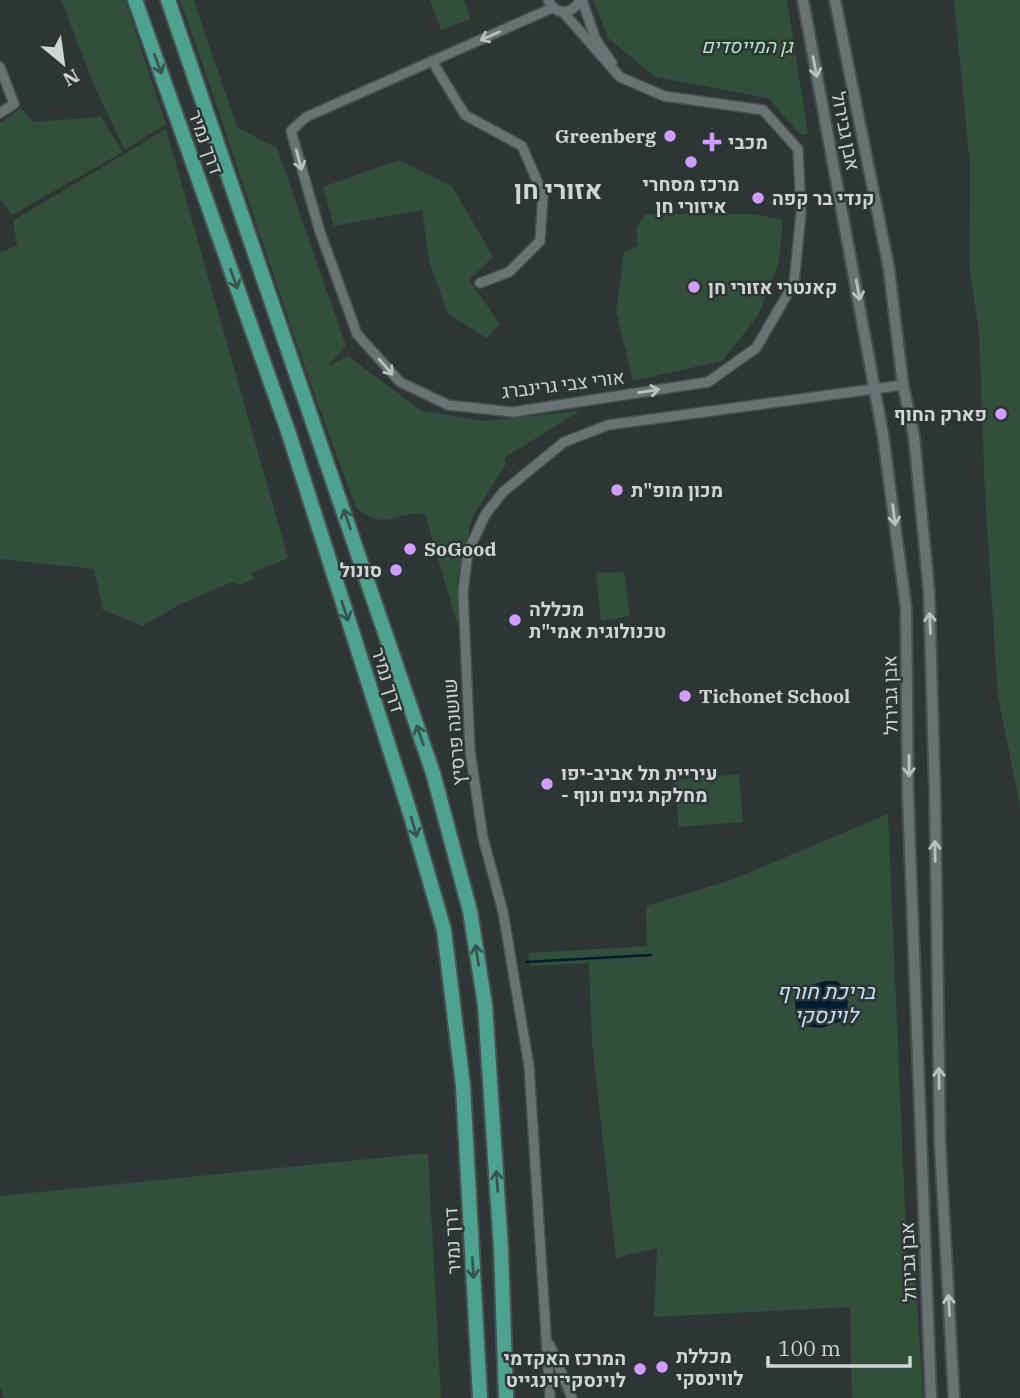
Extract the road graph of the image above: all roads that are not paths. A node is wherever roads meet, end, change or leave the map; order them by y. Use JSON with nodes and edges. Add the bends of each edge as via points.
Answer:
{"nodes":[{"id":1,"x":135,"y":0,"type":"edge"},
{"id":2,"x":168,"y":0,"type":"edge"},
{"id":3,"x":581,"y":0,"type":"edge"},
{"id":4,"x":803,"y":0,"type":"edge"},
{"id":5,"x":835,"y":0,"type":"edge"},
{"id":6,"x":550,"y":4,"type":"edge"},
{"id":7,"x":563,"y":12,"type":"junction"},
{"id":8,"x":432,"y":61,"type":"junction"},
{"id":9,"x":0,"y":67,"type":"edge"},
{"id":10,"x":620,"y":77,"type":"junction"},
{"id":11,"x":0,"y":113,"type":"edge"},
{"id":12,"x":480,"y":283,"type":"dead end"},
{"id":13,"x":903,"y":385,"type":"junction"},
{"id":14,"x":875,"y":389,"type":"junction"},
{"id":15,"x":547,"y":1337,"type":"junction"},
{"id":16,"x":480,"y":1398,"type":"edge"},
{"id":17,"x":506,"y":1398,"type":"edge"},
{"id":18,"x":551,"y":1398,"type":"edge"},
{"id":19,"x":572,"y":1398,"type":"edge"},
{"id":20,"x":931,"y":1398,"type":"edge"},
{"id":21,"x":954,"y":1398,"type":"edge"}],
"edges":[{"from":1,"to":16,"type":"highway","name":"דרך נמיר","one_way":true,"via":[[288,431],[444,930],[463,1086]]},
{"from":17,"to":2,"type":"highway","name":"דרך נמיר","one_way":true,"via":[[502,1249],[485,1005],[470,911],[433,773]]},
{"from":3,"to":7,"type":"street"},
{"from":3,"to":10,"type":"street","via":[[596,40]]},
{"from":4,"to":14,"type":"street","name":"אבן גבירול","one_way":true},
{"from":5,"to":13,"type":"street","name":"אבן גבירול","via":[[889,269]]},
{"from":6,"to":7,"type":"street"},
{"from":6,"to":8,"type":"street","name":"אורי צבי גרינברג","one_way":true},
{"from":7,"to":10,"type":"street","name":"אורי צבי גרינברג"},
{"from":8,"to":10,"type":"street","name":"אורי צבי גרינברג","one_way":true,"via":[[306,117],[291,131],[320,232],[357,334],[400,383],[448,405],[513,412],[708,382],[756,348],[793,283],[801,213],[798,149],[763,110],[664,96]]},
{"from":8,"to":12,"type":"street","via":[[465,114],[522,146],[543,195],[540,241],[509,272]]},
{"from":9,"to":11,"type":"street","via":[[14,104]]},
{"from":13,"to":14,"type":"street","name":"שושנה פרסיץ"},
{"from":21,"to":13,"type":"street","name":"אבן גבירול","one_way":true,"via":[[940,1144],[929,591],[914,436]]},
{"from":14,"to":15,"type":"street","name":"שושנה פרסיץ","via":[[608,425],[564,442],[503,492],[485,515],[468,552],[463,628],[470,751],[483,838],[503,912],[522,1016]]},
{"from":14,"to":20,"type":"street","name":"אבן גבירול","one_way":true,"via":[[906,608],[908,797]]},
{"from":15,"to":18,"type":"street","name":"שושנה פרסיץ"},
{"from":15,"to":19,"type":"street"}]}
